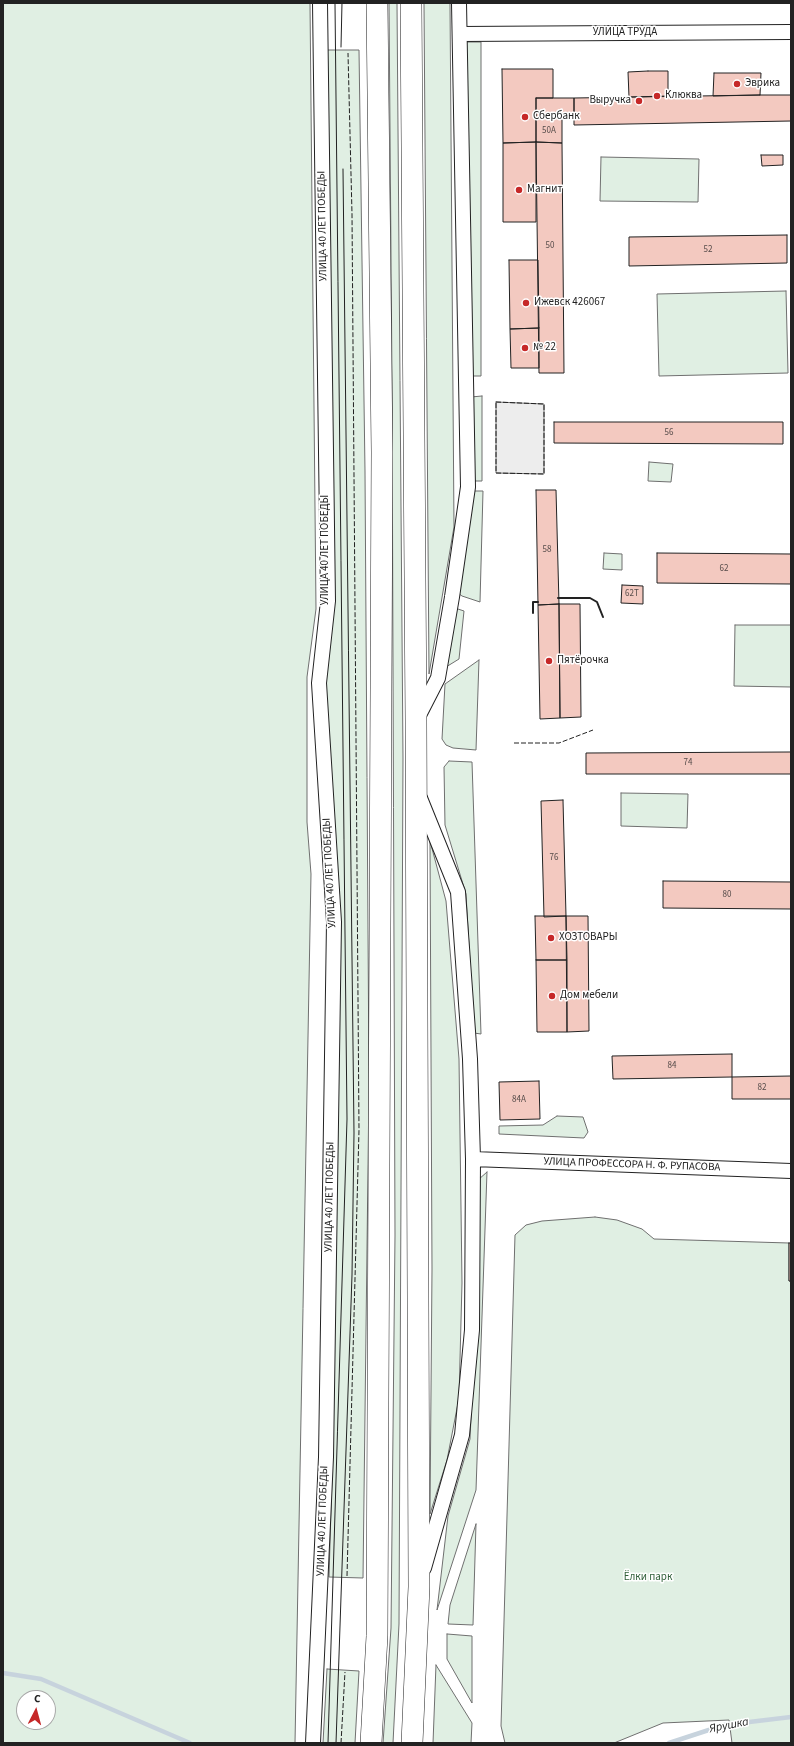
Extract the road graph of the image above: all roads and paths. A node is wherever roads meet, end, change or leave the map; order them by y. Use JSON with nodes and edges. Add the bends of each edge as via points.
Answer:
{"nodes":[{"id":1,"x":320,"y":3,"type":"edge"},
{"id":2,"x":377,"y":3,"type":"edge"},
{"id":3,"x":411,"y":3,"type":"edge"},
{"id":4,"x":459,"y":3,"type":"edge"},
{"id":5,"x":791,"y":32,"type":"edge"},
{"id":6,"x":460,"y":34,"type":"junction"},
{"id":7,"x":416,"y":721,"type":"junction"},
{"id":8,"x":416,"y":787,"type":"junction"},
{"id":9,"x":473,"y":1159,"type":"junction"},
{"id":10,"x":791,"y":1171,"type":"edge"},
{"id":11,"x":419,"y":1587,"type":"junction"},
{"id":12,"x":313,"y":1743,"type":"edge"},
{"id":13,"x":371,"y":1743,"type":"edge"},
{"id":14,"x":412,"y":1743,"type":"edge"}],
"edges":[{"from":1,"to":12,"type":"street","name":"УЛИЦА 40 ЛЕТ ПОБЕДЫ","via":[[328,601],[319,683],[334,922],[326,1457]]},
{"from":2,"to":13,"type":"main road","via":[[382,452],[377,1628]]},
{"from":3,"to":7,"type":"main road"},
{"from":4,"to":6,"type":"street"},
{"from":5,"to":6,"type":"street","name":"УЛИЦА ТРУДА"},
{"from":6,"to":7,"type":"street","via":[[468,487],[438,678]]},
{"from":7,"to":8,"type":"main road"},
{"from":8,"to":9,"type":"street","via":[[458,892],[470,1059]]},
{"from":8,"to":11,"type":"main road"},
{"from":9,"to":10,"type":"street","name":"УЛИЦА ПРОФЕССОРА Н. Ф. РУПАСОВА"},
{"from":9,"to":11,"type":"street","via":[[472,1330],[462,1435]]},
{"from":11,"to":14,"type":"main road"}]}
